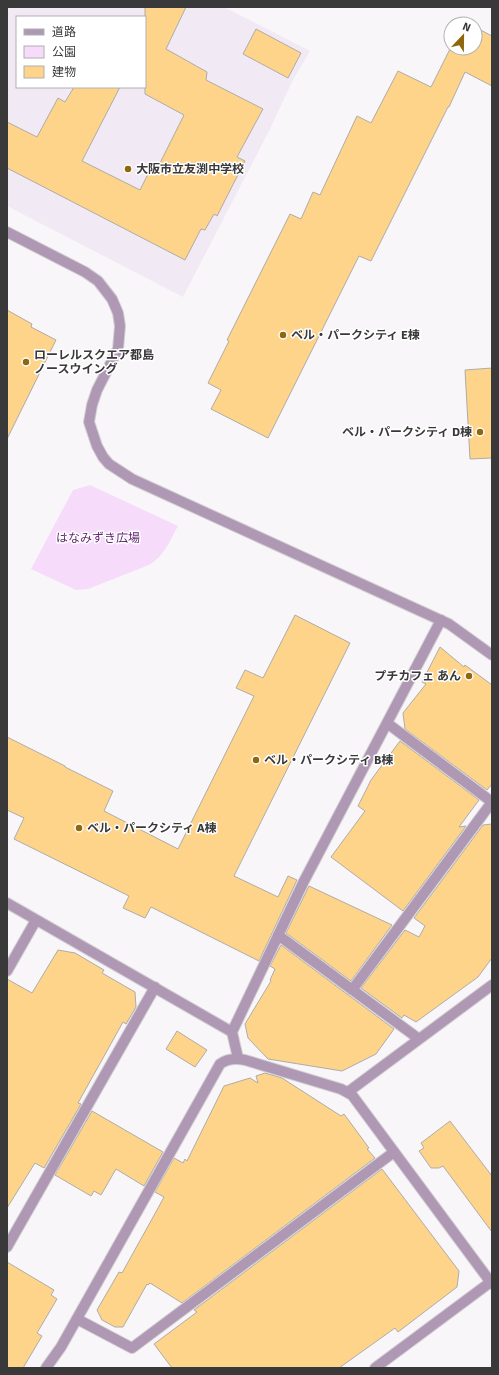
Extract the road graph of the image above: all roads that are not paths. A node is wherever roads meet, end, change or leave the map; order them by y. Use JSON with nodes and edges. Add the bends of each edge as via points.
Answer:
{"nodes":[{"id":1,"x":7,"y":232,"type":"edge"},
{"id":2,"x":441,"y":620,"type":"junction"},
{"id":3,"x":492,"y":655,"type":"edge"},
{"id":4,"x":387,"y":723,"type":"junction"},
{"id":5,"x":492,"y":802,"type":"edge"},
{"id":6,"x":7,"y":903,"type":"edge"},
{"id":7,"x":36,"y":920,"type":"junction"},
{"id":8,"x":278,"y":935,"type":"junction"},
{"id":9,"x":7,"y":971,"type":"edge"},
{"id":10,"x":492,"y":985,"type":"edge"},
{"id":11,"x":155,"y":987,"type":"junction"},
{"id":12,"x":352,"y":990,"type":"junction"},
{"id":13,"x":232,"y":1032,"type":"junction"},
{"id":14,"x":419,"y":1039,"type":"junction"},
{"id":15,"x":238,"y":1058,"type":"junction"},
{"id":16,"x":348,"y":1092,"type":"junction"},
{"id":17,"x":394,"y":1152,"type":"junction"},
{"id":18,"x":7,"y":1247,"type":"edge"},
{"id":19,"x":492,"y":1282,"type":"edge"},
{"id":20,"x":77,"y":1319,"type":"junction"},
{"id":21,"x":46,"y":1368,"type":"edge"},
{"id":22,"x":375,"y":1368,"type":"edge"}],
"edges":[{"from":1,"to":2,"type":"street","via":[[85,272],[98,281],[112,299],[120,326],[118,344],[112,362],[97,390],[89,422],[97,446],[110,464],[139,482]]},
{"from":2,"to":3,"type":"street"},
{"from":2,"to":4,"type":"street"},
{"from":4,"to":5,"type":"street"},
{"from":4,"to":8,"type":"street"},
{"from":5,"to":12,"type":"street"},
{"from":6,"to":7,"type":"street"},
{"from":7,"to":9,"type":"street"},
{"from":7,"to":11,"type":"street"},
{"from":8,"to":12,"type":"street"},
{"from":8,"to":13,"type":"street"},
{"from":10,"to":14,"type":"street"},
{"from":11,"to":13,"type":"street"},
{"from":11,"to":18,"type":"street"},
{"from":12,"to":14,"type":"street"},
{"from":13,"to":15,"type":"street"},
{"from":14,"to":16,"type":"street"},
{"from":15,"to":16,"type":"street"},
{"from":15,"to":20,"type":"street","via":[[224,1060],[220,1064]]},
{"from":16,"to":17,"type":"street","via":[[356,1099]]},
{"from":17,"to":19,"type":"street"},
{"from":17,"to":20,"type":"street","via":[[132,1348]]},
{"from":19,"to":22,"type":"street"},
{"from":20,"to":21,"type":"street"}]}
